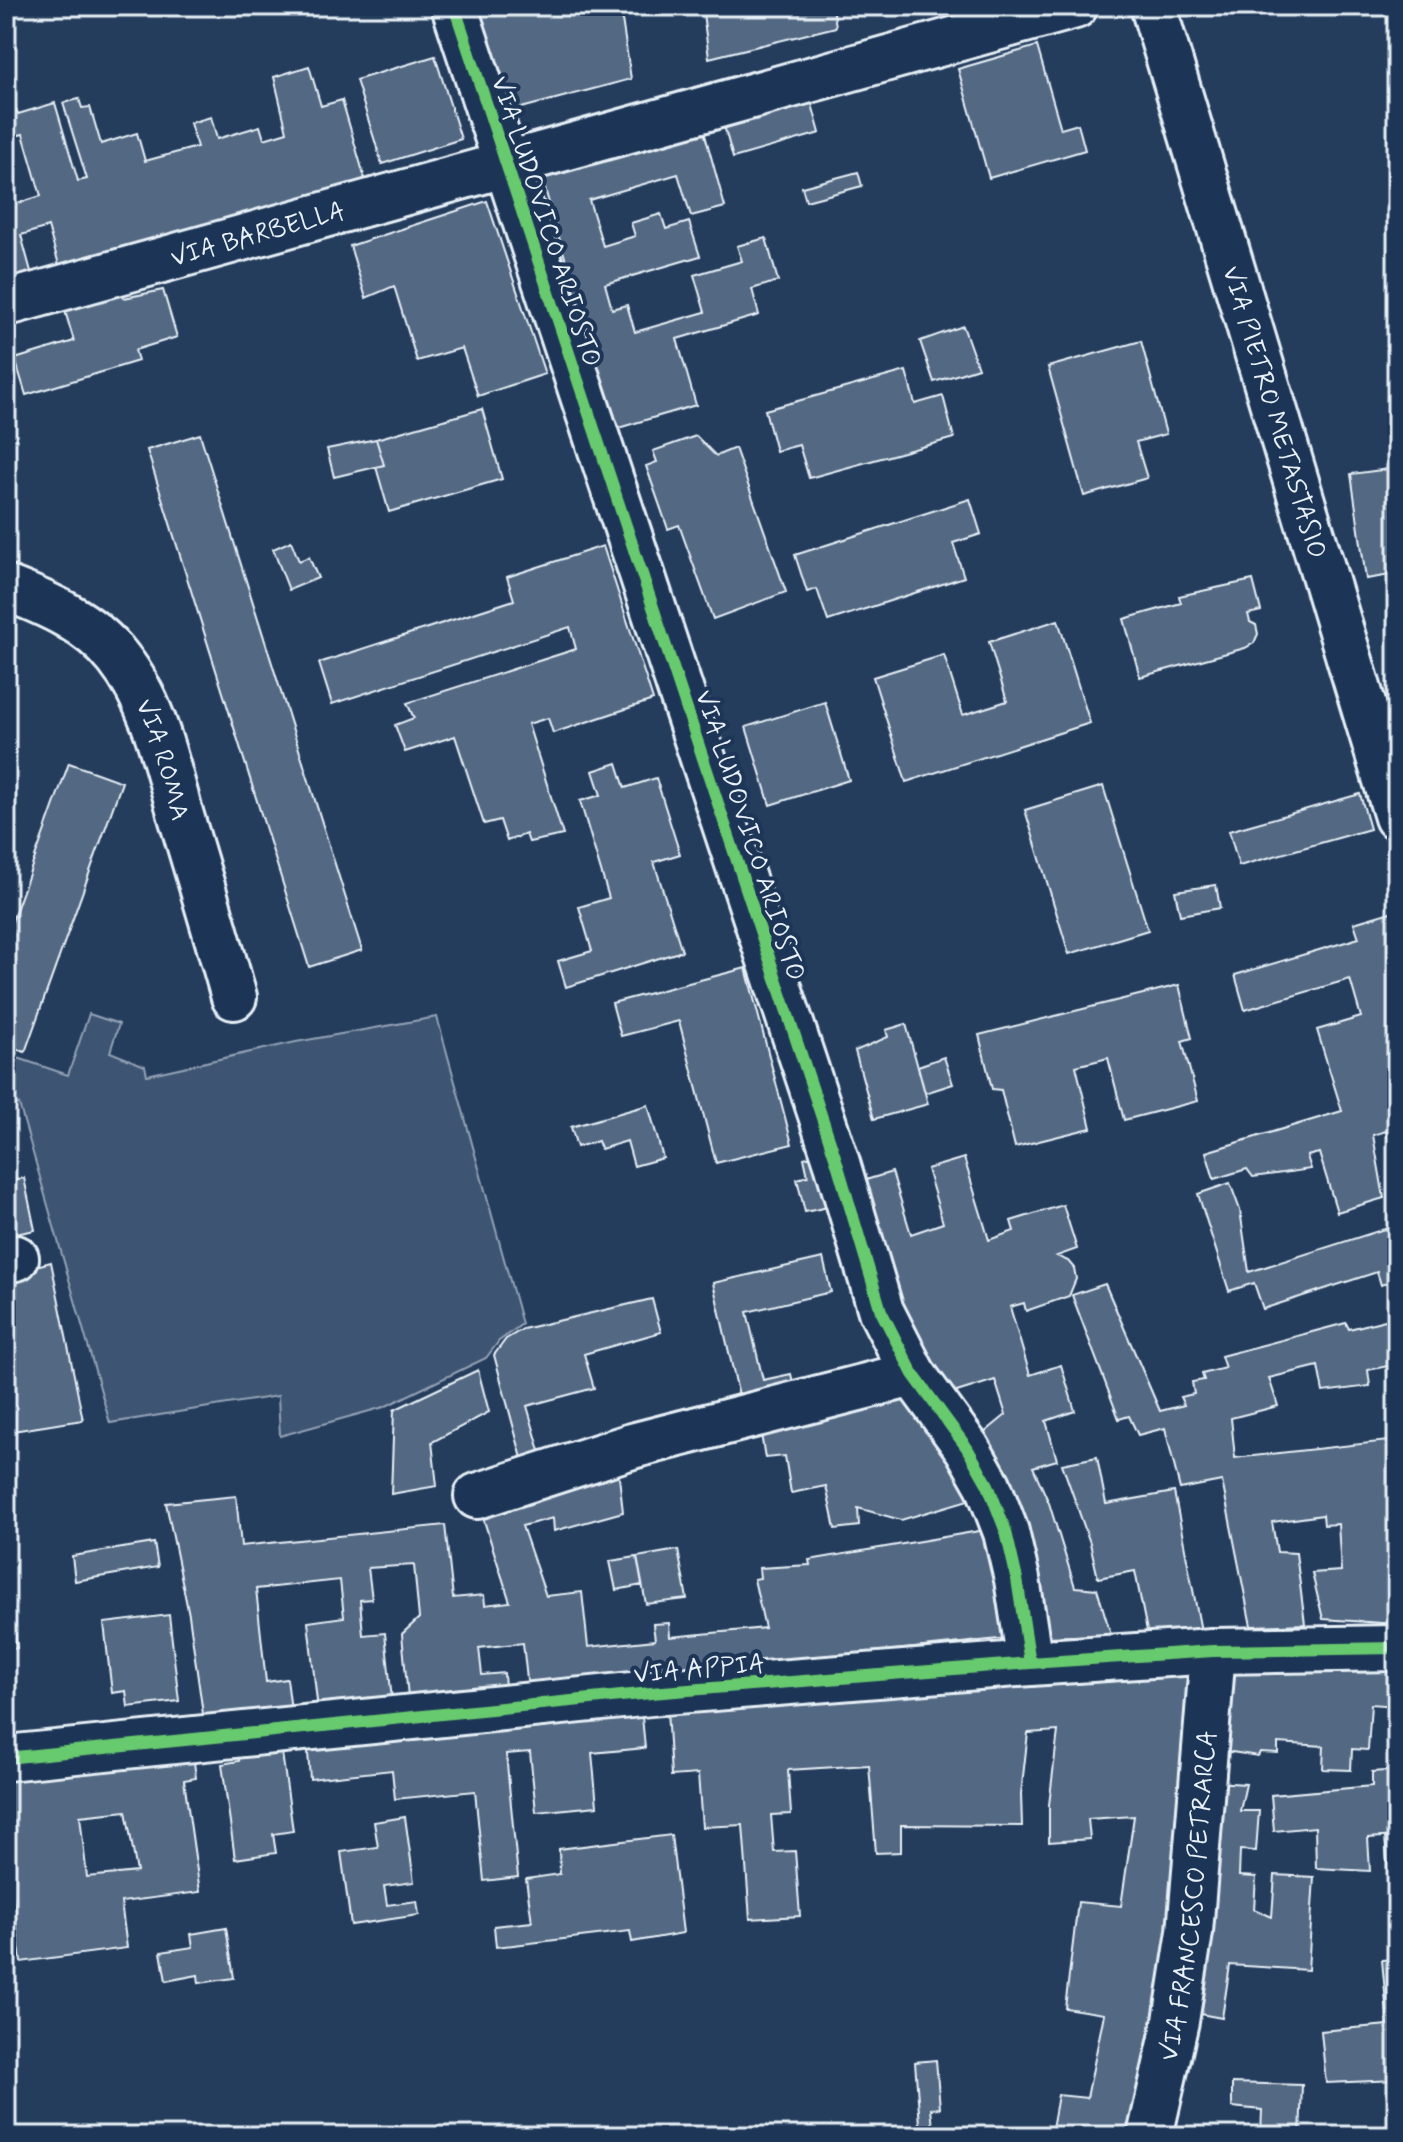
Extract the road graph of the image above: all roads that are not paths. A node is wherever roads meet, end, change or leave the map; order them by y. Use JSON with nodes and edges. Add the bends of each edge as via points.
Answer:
{"nodes":[{"id":1,"x":454,"y":6,"type":"edge"},
{"id":2,"x":1075,"y":6,"type":"edge"},
{"id":3,"x":1153,"y":6,"type":"edge"},
{"id":4,"x":504,"y":164,"type":"junction"},
{"id":5,"x":11,"y":302,"type":"dead end"},
{"id":6,"x":6,"y":588,"type":"edge"},
{"id":7,"x":1397,"y":817,"type":"edge"},
{"id":8,"x":234,"y":997,"type":"dead end"},
{"id":9,"x":913,"y":1374,"type":"junction"},
{"id":10,"x":477,"y":1496,"type":"dead end"},
{"id":11,"x":1397,"y":1648,"type":"edge"},
{"id":12,"x":1213,"y":1651,"type":"junction"},
{"id":13,"x":1030,"y":1663,"type":"junction"},
{"id":14,"x":6,"y":1758,"type":"edge"},
{"id":15,"x":1150,"y":2136,"type":"edge"}],
"edges":[{"from":1,"to":4,"type":"street","name":"VIA LUDOVICO ARIOSTO"},
{"from":2,"to":4,"type":"street"},
{"from":3,"to":7,"type":"street","name":"VIA PIETRO METASTASIO"},
{"from":4,"to":5,"type":"street","name":"VIA BARBELLA"},
{"from":4,"to":9,"type":"street","name":"VIA LUDOVICO ARIOSTO","via":[[837,1163],[881,1311]]},
{"from":6,"to":8,"type":"street","name":"VIA ROMA","via":[[83,625],[117,657],[138,689],[157,731]]},
{"from":9,"to":10,"type":"street","via":[[632,1446]]},
{"from":9,"to":13,"type":"street","name":"VIA LUDOVICO ARIOSTO","via":[[988,1485],[1006,1532]]},
{"from":11,"to":12,"type":"street","name":"VIA APPIA"},
{"from":12,"to":13,"type":"street","name":"VIA APPIA"},
{"from":12,"to":15,"type":"street","name":"VIA FRANCESCO PETRARCA","via":[[1190,1932]]},
{"from":13,"to":14,"type":"street","name":"VIA APPIA","via":[[651,1693]]}]}
